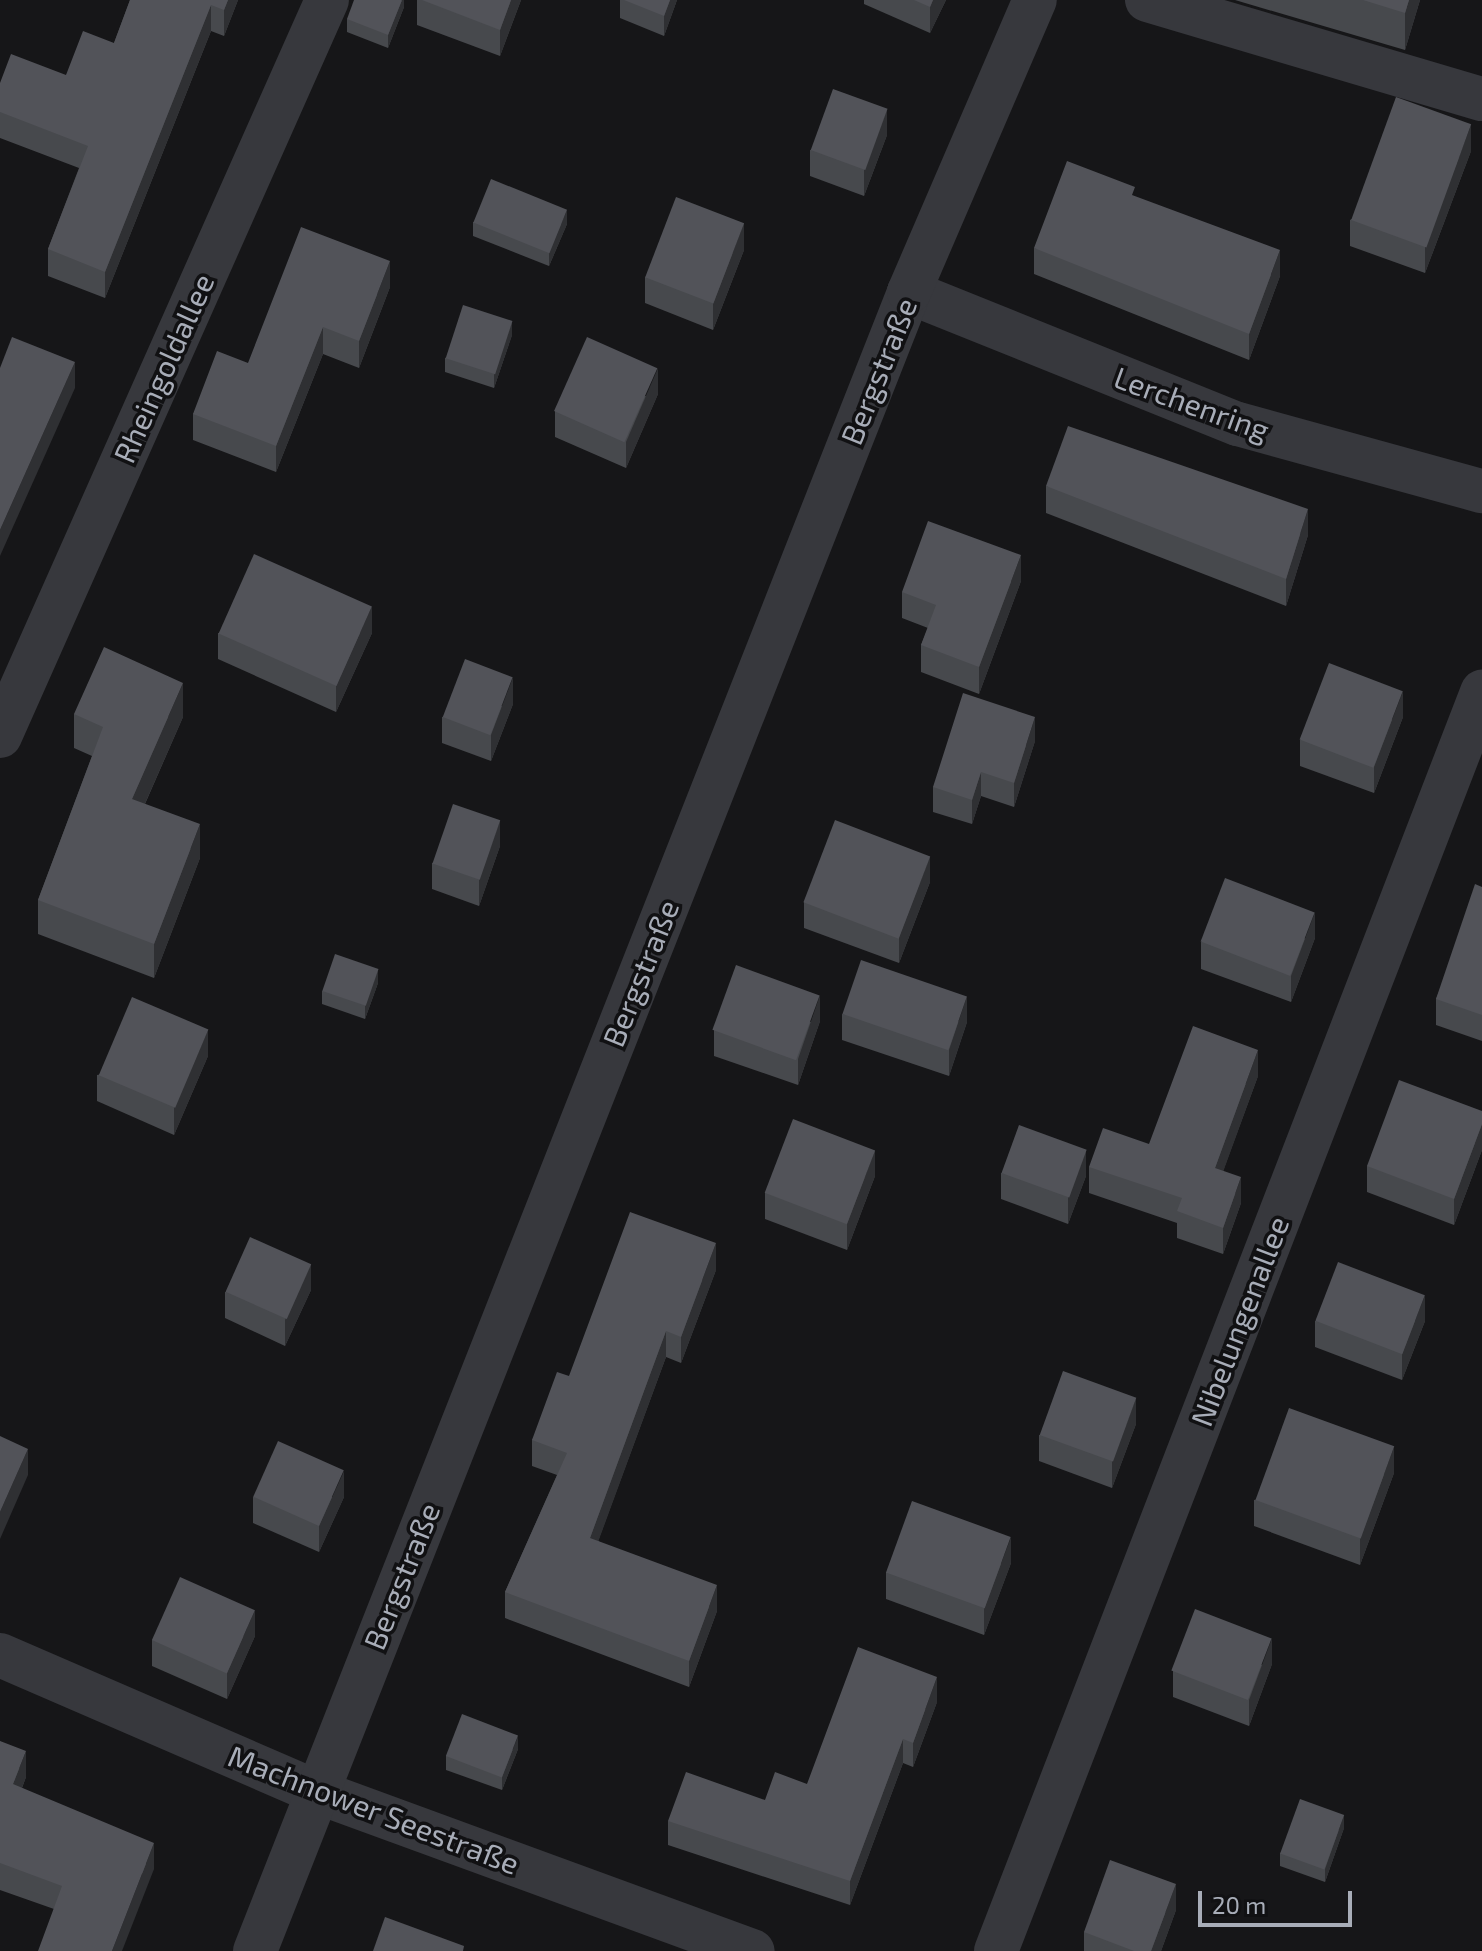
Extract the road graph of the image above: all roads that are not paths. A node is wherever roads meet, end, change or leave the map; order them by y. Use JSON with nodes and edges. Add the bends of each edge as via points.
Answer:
{"nodes":[{"id":1,"x":327,"y":0,"type":"edge"},
{"id":2,"x":1035,"y":0,"type":"edge"},
{"id":3,"x":1147,"y":0,"type":"edge"},
{"id":4,"x":1482,"y":99,"type":"edge"},
{"id":5,"x":909,"y":292,"type":"junction"},
{"id":6,"x":1482,"y":491,"type":"edge"},
{"id":7,"x":1482,"y":692,"type":"edge"},
{"id":8,"x":0,"y":736,"type":"edge"},
{"id":9,"x":0,"y":1655,"type":"edge"},
{"id":10,"x":315,"y":1791,"type":"junction"},
{"id":11,"x":255,"y":1951,"type":"edge"},
{"id":12,"x":753,"y":1951,"type":"edge"},
{"id":13,"x":996,"y":1951,"type":"edge"}],
"edges":[{"from":1,"to":8,"type":"street","name":"Rheingoldallee"},
{"from":2,"to":5,"type":"street","name":"Bergstraße"},
{"from":3,"to":4,"type":"street"},
{"from":5,"to":6,"type":"street","name":"Lerchenring","via":[[1238,424]]},
{"from":5,"to":10,"type":"street","name":"Bergstraße"},
{"from":7,"to":13,"type":"street","name":"Nibelungenallee"},
{"from":9,"to":10,"type":"street","name":"Machnower Seestraße"},
{"from":10,"to":11,"type":"street","name":"Bergstraße"},
{"from":10,"to":12,"type":"street","name":"Machnower Seestraße"}]}
